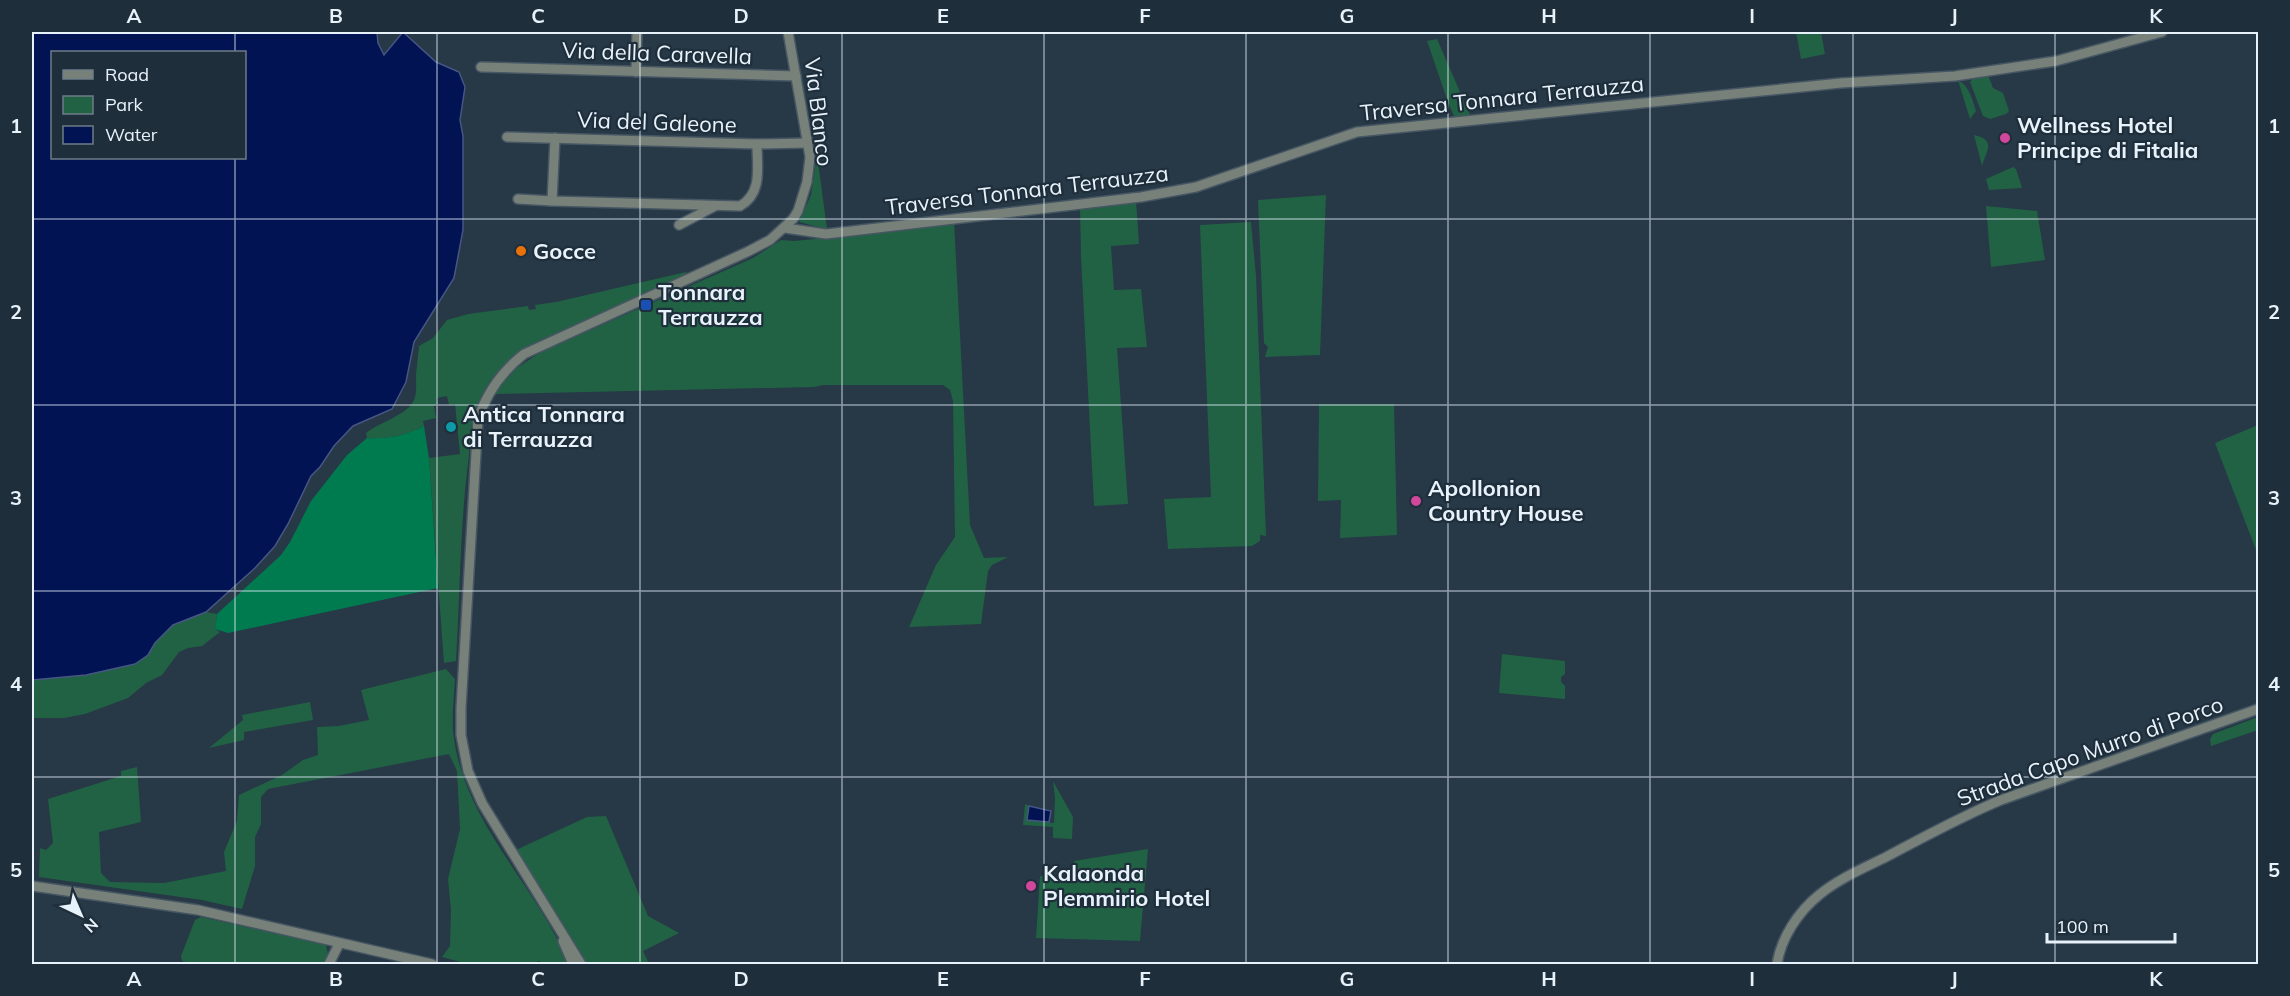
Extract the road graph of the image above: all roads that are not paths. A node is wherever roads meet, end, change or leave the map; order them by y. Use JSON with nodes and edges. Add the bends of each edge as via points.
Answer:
{"nodes":[{"id":1,"x":637,"y":32,"type":"edge"},
{"id":2,"x":788,"y":32,"type":"edge"},
{"id":3,"x":2162,"y":32,"type":"edge"},
{"id":4,"x":481,"y":67,"type":"dead end"},
{"id":5,"x":636,"y":72,"type":"junction"},
{"id":6,"x":796,"y":76,"type":"junction"},
{"id":7,"x":507,"y":137,"type":"dead end"},
{"id":8,"x":555,"y":138,"type":"junction"},
{"id":9,"x":807,"y":142,"type":"junction"},
{"id":10,"x":757,"y":144,"type":"junction"},
{"id":11,"x":518,"y":200,"type":"dead end"},
{"id":12,"x":552,"y":201,"type":"junction"},
{"id":13,"x":717,"y":205,"type":"junction"},
{"id":14,"x":679,"y":225,"type":"dead end"},
{"id":15,"x":785,"y":228,"type":"junction"},
{"id":16,"x":2259,"y":709,"type":"edge"},
{"id":17,"x":32,"y":886,"type":"edge"},
{"id":18,"x":557,"y":928,"type":"junction"},
{"id":19,"x":339,"y":944,"type":"junction"},
{"id":20,"x":329,"y":964,"type":"edge"},
{"id":21,"x":432,"y":964,"type":"edge"},
{"id":22,"x":573,"y":964,"type":"edge"},
{"id":23,"x":581,"y":964,"type":"edge"},
{"id":24,"x":1777,"y":964,"type":"edge"}],
"edges":[{"from":1,"to":5,"type":"street"},
{"from":2,"to":6,"type":"street","name":"Via Blanco"},
{"from":3,"to":15,"type":"street","name":"Traversa Tonnara Terrauzza","via":[[2056,62],[1955,76],[1357,132],[1196,187],[1141,197],[826,234]]},
{"from":4,"to":5,"type":"street","name":"Via della Caravella"},
{"from":5,"to":6,"type":"street","name":"Via della Caravella"},
{"from":6,"to":9,"type":"street","name":"Via Blanco"},
{"from":7,"to":8,"type":"street","name":"Via del Galeone"},
{"from":8,"to":10,"type":"street","name":"Via del Galeone"},
{"from":8,"to":12,"type":"street"},
{"from":9,"to":10,"type":"street","name":"Via del Galeone"},
{"from":9,"to":15,"type":"street","name":"Via Blanco","via":[[807,182],[798,211]]},
{"from":10,"to":13,"type":"street","via":[[757,184],[753,196],[740,206]]},
{"from":11,"to":12,"type":"street"},
{"from":12,"to":13,"type":"street"},
{"from":13,"to":14,"type":"street"},
{"from":15,"to":18,"type":"street","via":[[747,252],[524,354],[494,384],[478,419],[461,735],[468,771],[482,803]]},
{"from":16,"to":24,"type":"street","name":"Strada Capo Murro di Porco","via":[[2001,800],[1847,877],[1807,906],[1783,943]]},
{"from":17,"to":19,"type":"street","via":[[198,910]]},
{"from":18,"to":22,"type":"street"},
{"from":18,"to":23,"type":"street"},
{"from":19,"to":20,"type":"street"},
{"from":19,"to":21,"type":"street"}]}
